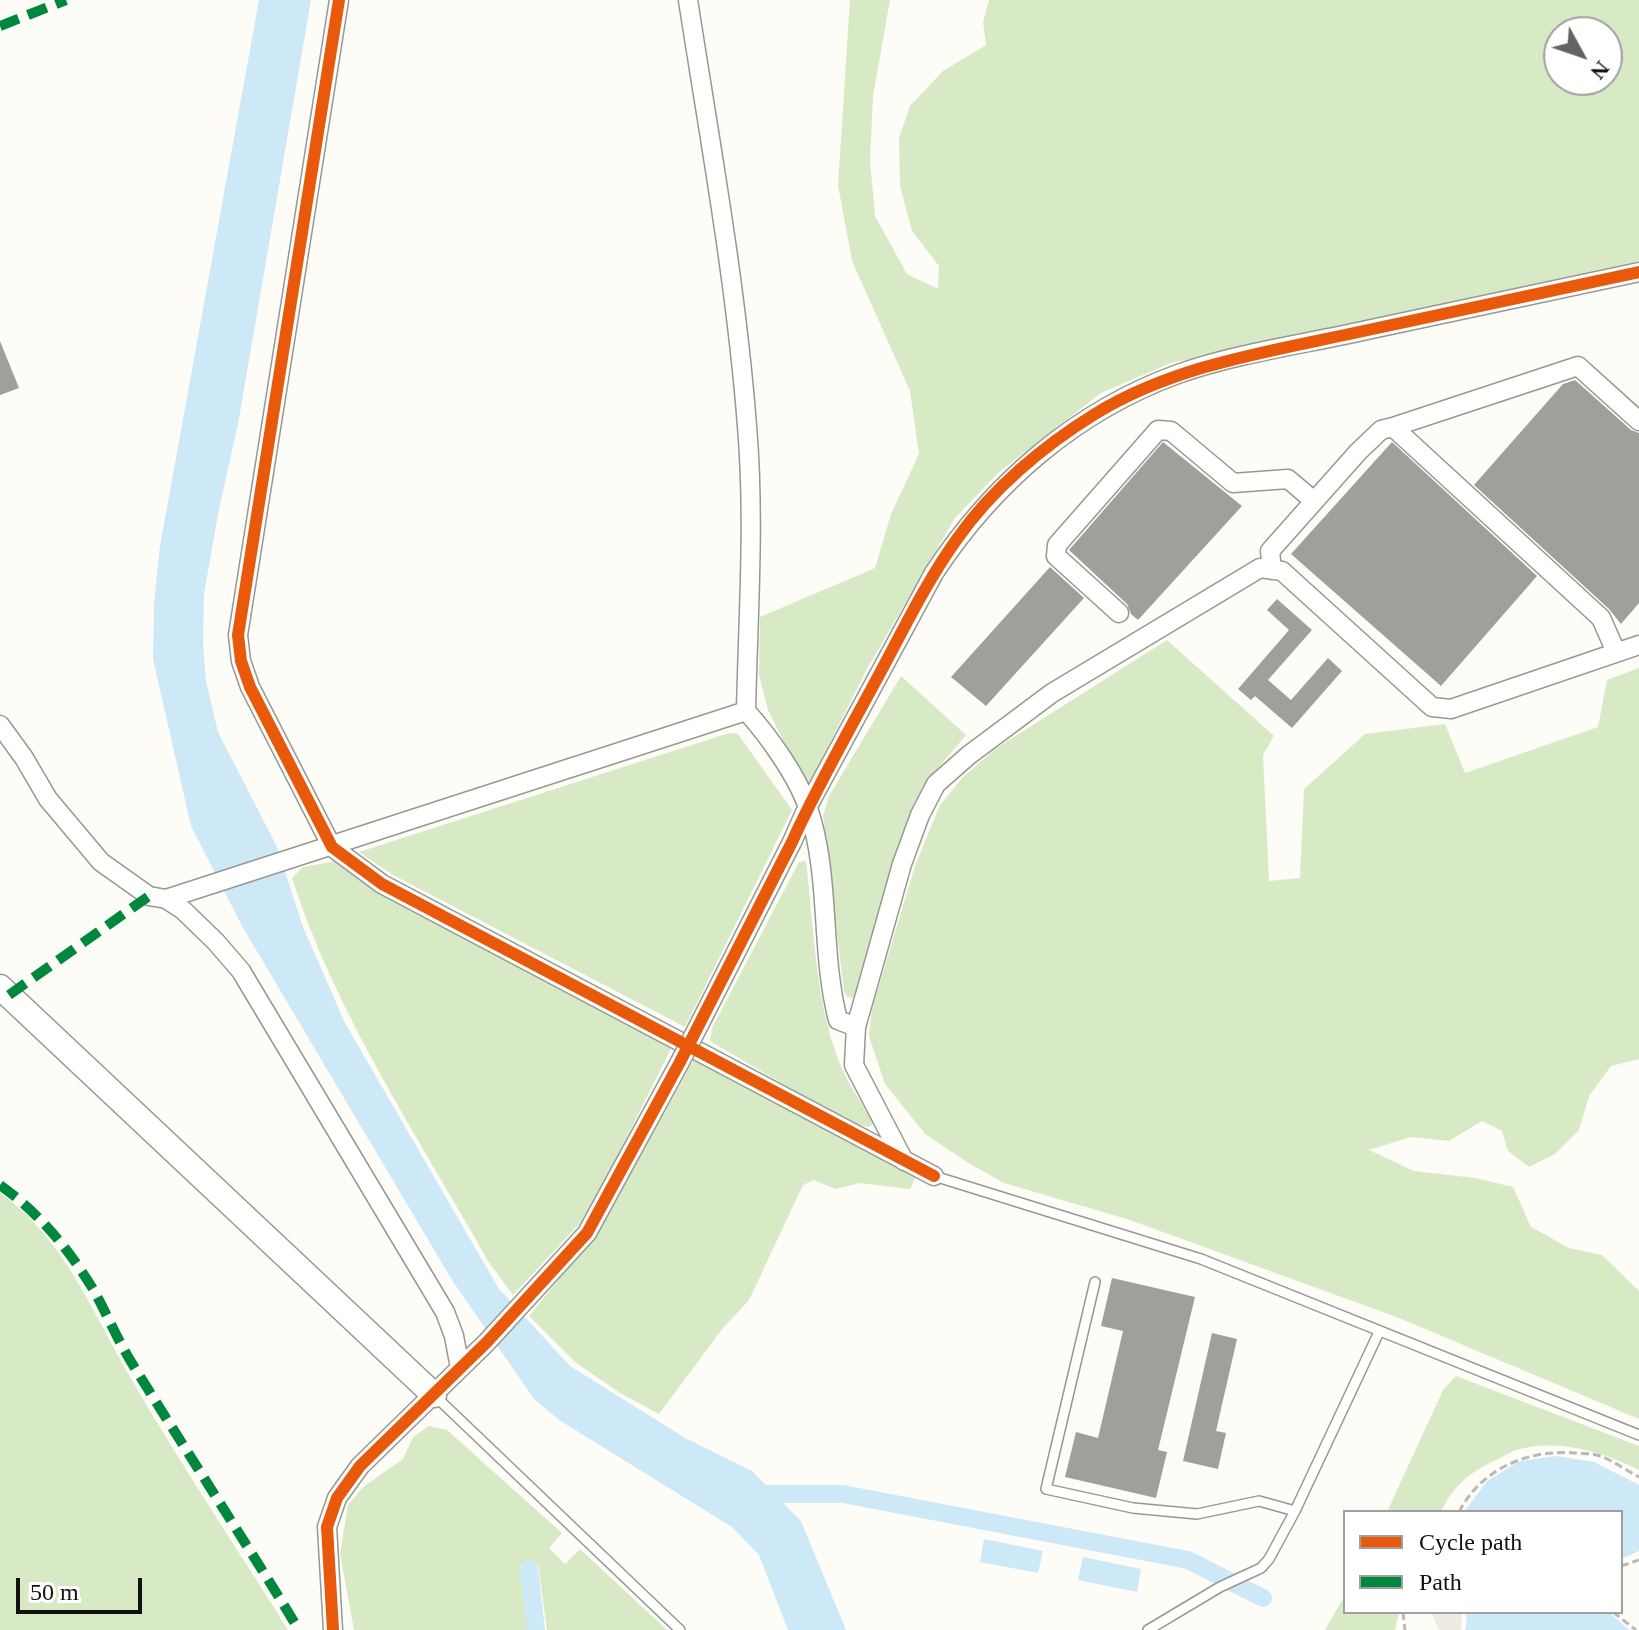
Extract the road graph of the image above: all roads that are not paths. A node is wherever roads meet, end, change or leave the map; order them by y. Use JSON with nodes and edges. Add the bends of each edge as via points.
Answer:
{"nodes":[{"id":1,"x":339,"y":0,"type":"edge"},
{"id":2,"x":688,"y":0,"type":"edge"},
{"id":3,"x":1639,"y":272,"type":"edge"},
{"id":4,"x":1639,"y":421,"type":"edge"},
{"id":5,"x":1393,"y":427,"type":"junction"},
{"id":6,"x":1314,"y":501,"type":"junction"},
{"id":7,"x":1272,"y":570,"type":"junction"},
{"id":8,"x":1119,"y":613,"type":"dead end"},
{"id":9,"x":1639,"y":645,"type":"edge"},
{"id":10,"x":1616,"y":652,"type":"junction"},
{"id":11,"x":746,"y":711,"type":"junction"},
{"id":12,"x":0,"y":725,"type":"edge"},
{"id":13,"x":808,"y":806,"type":"junction"},
{"id":14,"x":332,"y":847,"type":"junction"},
{"id":15,"x":166,"y":899,"type":"junction"},
{"id":16,"x":0,"y":987,"type":"edge"},
{"id":17,"x":856,"y":1027,"type":"junction"},
{"id":18,"x":904,"y":1161,"type":"junction"},
{"id":19,"x":934,"y":1176,"type":"joint"},
{"id":20,"x":1095,"y":1282,"type":"dead end"},
{"id":21,"x":1379,"y":1332,"type":"junction"},
{"id":22,"x":460,"y":1368,"type":"junction"},
{"id":23,"x":434,"y":1395,"type":"junction"},
{"id":24,"x":1639,"y":1435,"type":"edge"},
{"id":25,"x":1295,"y":1511,"type":"junction"},
{"id":26,"x":333,"y":1630,"type":"edge"},
{"id":27,"x":680,"y":1630,"type":"edge"},
{"id":28,"x":1148,"y":1630,"type":"edge"}],
"edges":[{"from":1,"to":14,"type":"street","via":[[238,635],[250,687]]},
{"from":2,"to":11,"type":"street","via":[[733,290],[748,429]]},
{"from":3,"to":13,"type":"street","via":[[1264,352],[1180,374],[1095,414],[1020,470],[958,537]]},
{"from":4,"to":5,"type":"street","via":[[1578,366]]},
{"from":5,"to":6,"type":"street","via":[[1381,430]]},
{"from":5,"to":10,"type":"street","via":[[1601,618]]},
{"from":6,"to":7,"type":"street","via":[[1270,551]]},
{"from":6,"to":8,"type":"street","via":[[1288,479],[1233,483],[1171,431],[1158,430],[1057,545],[1056,556]]},
{"from":7,"to":10,"type":"street","via":[[1282,571],[1432,707],[1451,709]]},
{"from":7,"to":17,"type":"street","via":[[1260,568],[1052,693],[936,784],[902,864]]},
{"from":9,"to":10,"type":"street"},
{"from":11,"to":13,"type":"street","via":[[770,737]]},
{"from":11,"to":14,"type":"street"},
{"from":12,"to":15,"type":"street","via":[[48,799],[101,862],[149,896]]},
{"from":13,"to":17,"type":"street","via":[[831,995],[838,1020]]},
{"from":13,"to":22,"type":"street","bridge":true,"via":[[587,1233]]},
{"from":14,"to":15,"type":"street"},
{"from":14,"to":18,"type":"street","via":[[382,884]]},
{"from":15,"to":22,"type":"street","via":[[241,971],[445,1312]]},
{"from":16,"to":23,"type":"street"},
{"from":17,"to":18,"type":"street","via":[[854,1065]]},
{"from":18,"to":19,"type":"street"},
{"from":19,"to":21,"type":"lane","via":[[1201,1259]]},
{"from":20,"to":25,"type":"lane","via":[[1046,1489],[1133,1508],[1197,1514],[1259,1501]]},
{"from":21,"to":24,"type":"lane"},
{"from":21,"to":25,"type":"lane"},
{"from":22,"to":23,"type":"street"},
{"from":23,"to":26,"type":"street","via":[[360,1466],[337,1498],[327,1527]]},
{"from":23,"to":27,"type":"lane"},
{"from":25,"to":28,"type":"lane","via":[[1261,1568]]}]}
